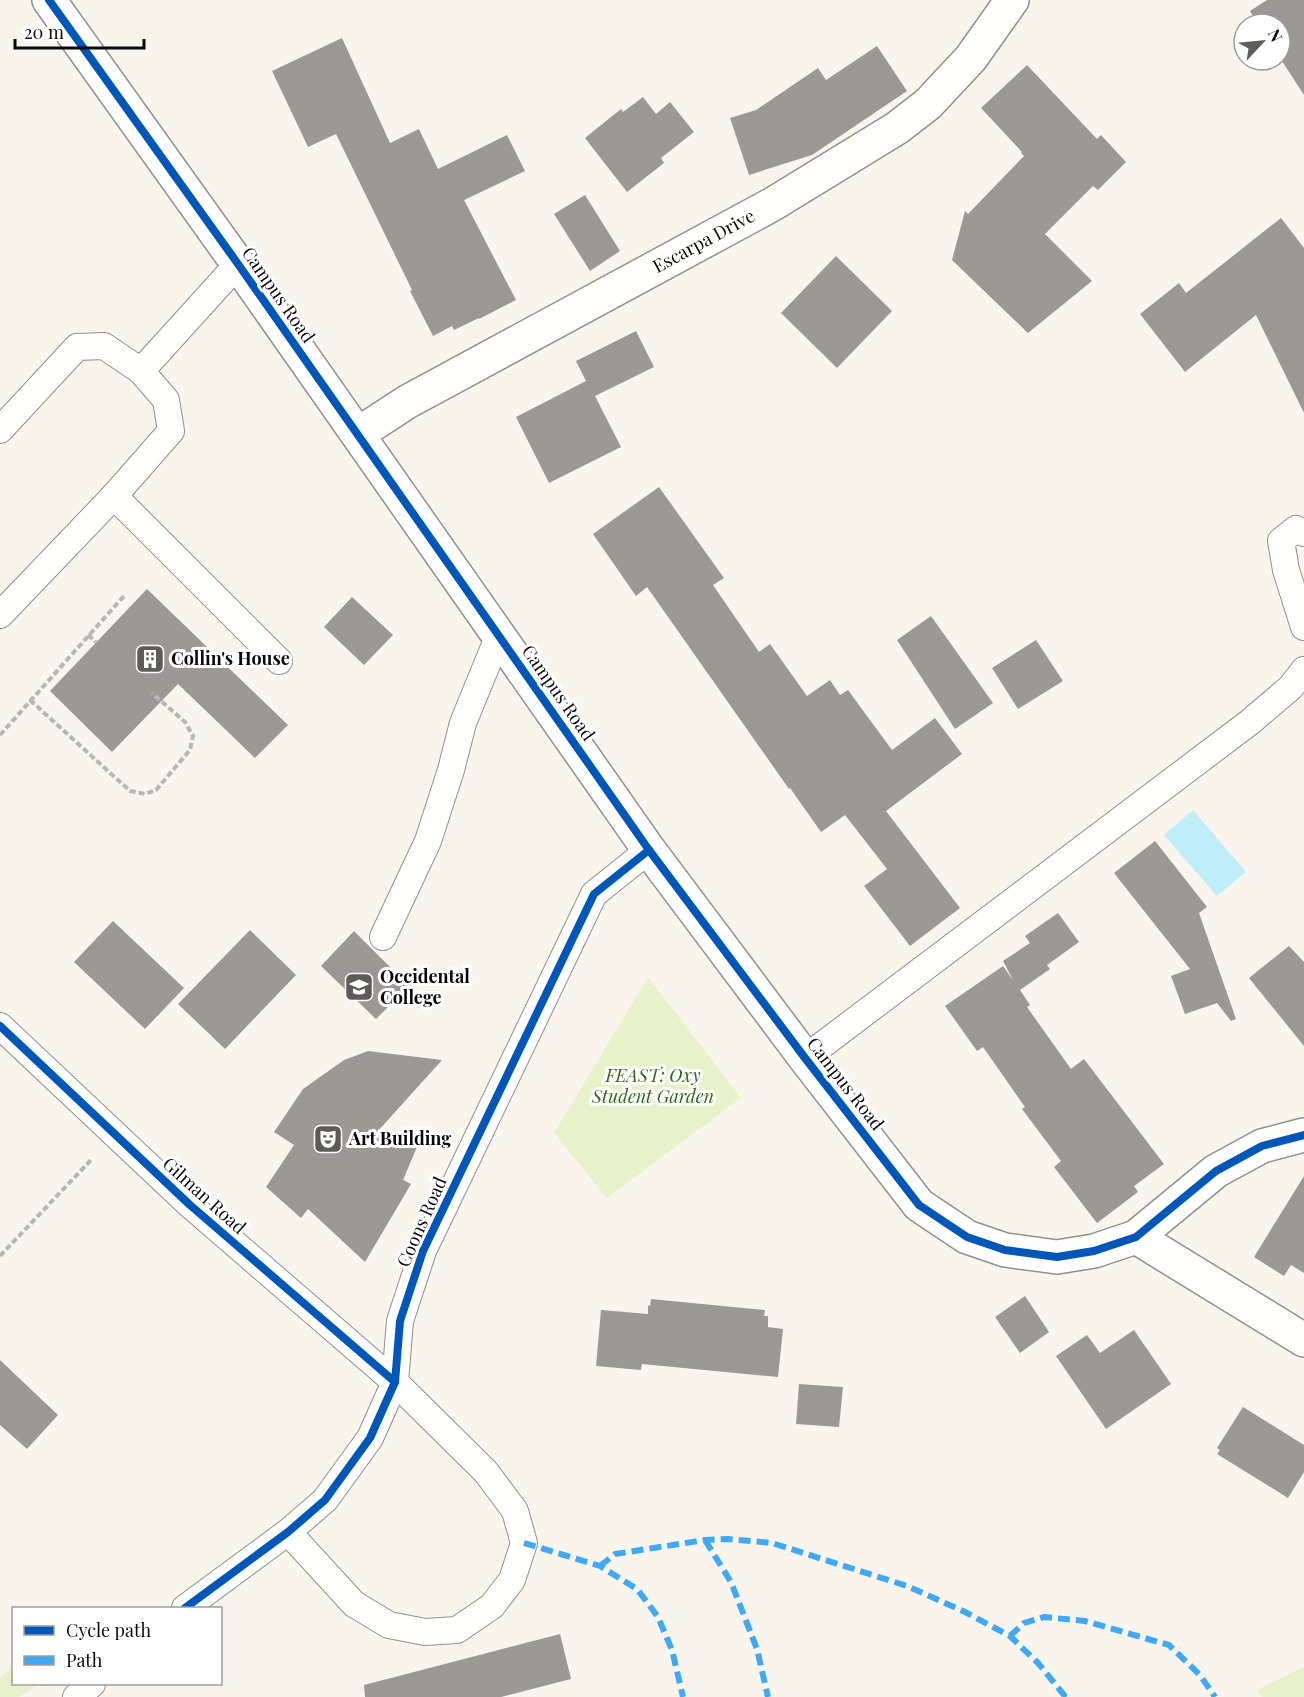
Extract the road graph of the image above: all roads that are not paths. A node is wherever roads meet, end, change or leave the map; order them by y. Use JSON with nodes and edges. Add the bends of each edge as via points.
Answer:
{"nodes":[{"id":1,"x":50,"y":0,"type":"edge"},
{"id":2,"x":1012,"y":0,"type":"edge"},
{"id":3,"x":238,"y":264,"type":"junction"},
{"id":4,"x":141,"y":371,"type":"junction"},
{"id":5,"x":0,"y":430,"type":"edge"},
{"id":6,"x":358,"y":434,"type":"junction"},
{"id":7,"x":114,"y":496,"type":"junction"},
{"id":8,"x":1304,"y":533,"type":"edge"},
{"id":9,"x":0,"y":615,"type":"edge"},
{"id":10,"x":1304,"y":627,"type":"edge"},
{"id":11,"x":499,"y":635,"type":"junction"},
{"id":12,"x":279,"y":661,"type":"dead end"},
{"id":13,"x":1304,"y":670,"type":"edge"},
{"id":14,"x":650,"y":850,"type":"junction"},
{"id":15,"x":383,"y":937,"type":"dead end"},
{"id":16,"x":0,"y":1026,"type":"edge"},
{"id":17,"x":805,"y":1058,"type":"junction"},
{"id":18,"x":1304,"y":1135,"type":"edge"},
{"id":19,"x":1136,"y":1237,"type":"junction"},
{"id":20,"x":1304,"y":1340,"type":"edge"},
{"id":21,"x":395,"y":1382,"type":"junction"},
{"id":22,"x":288,"y":1532,"type":"junction"},
{"id":23,"x":186,"y":1607,"type":"edge"},
{"id":24,"x":90,"y":1685,"type":"edge"},
{"id":25,"x":76,"y":1697,"type":"edge"}],
"edges":[{"from":1,"to":3,"type":"street","name":"Campus Road"},
{"from":2,"to":6,"type":"street","name":"Escarpa Drive","via":[[971,58],[928,105],[897,128],[773,204],[407,402]]},
{"from":3,"to":4,"type":"lane"},
{"from":3,"to":6,"type":"street","name":"Campus Road"},
{"from":4,"to":5,"type":"lane","via":[[104,346],[77,347]]},
{"from":4,"to":7,"type":"lane","via":[[166,400],[171,431]]},
{"from":6,"to":11,"type":"street","name":"Campus Road"},
{"from":7,"to":9,"type":"lane"},
{"from":7,"to":12,"type":"lane"},
{"from":8,"to":10,"type":"lane","via":[[1296,529],[1281,542]]},
{"from":11,"to":14,"type":"street","name":"Campus Road"},
{"from":11,"to":15,"type":"lane","via":[[463,723],[428,841]]},
{"from":13,"to":17,"type":"lane","via":[[1291,687],[1250,722]]},
{"from":14,"to":17,"type":"street","name":"Campus Road"},
{"from":14,"to":21,"type":"lane","name":"Coons Road","via":[[594,894],[428,1240],[400,1321]]},
{"from":16,"to":21,"type":"lane","name":"Gilman Road","via":[[199,1213]]},
{"from":17,"to":19,"type":"street","name":"Campus Road","via":[[919,1205],[967,1237],[1005,1250],[1056,1257],[1094,1251]]},
{"from":18,"to":19,"type":"street","via":[[1262,1146],[1215,1171]]},
{"from":19,"to":20,"type":"street"},
{"from":21,"to":22,"type":"lane","name":"Coons Road","via":[[370,1438],[325,1500]]},
{"from":21,"to":22,"type":"lane","name":"Gilman Road","via":[[486,1472],[515,1511],[524,1543],[512,1580],[492,1606],[457,1630],[425,1632],[389,1625],[354,1604]]},
{"from":22,"to":23,"type":"lane","name":"Coons Road"},
{"from":24,"to":25,"type":"lane"}]}
